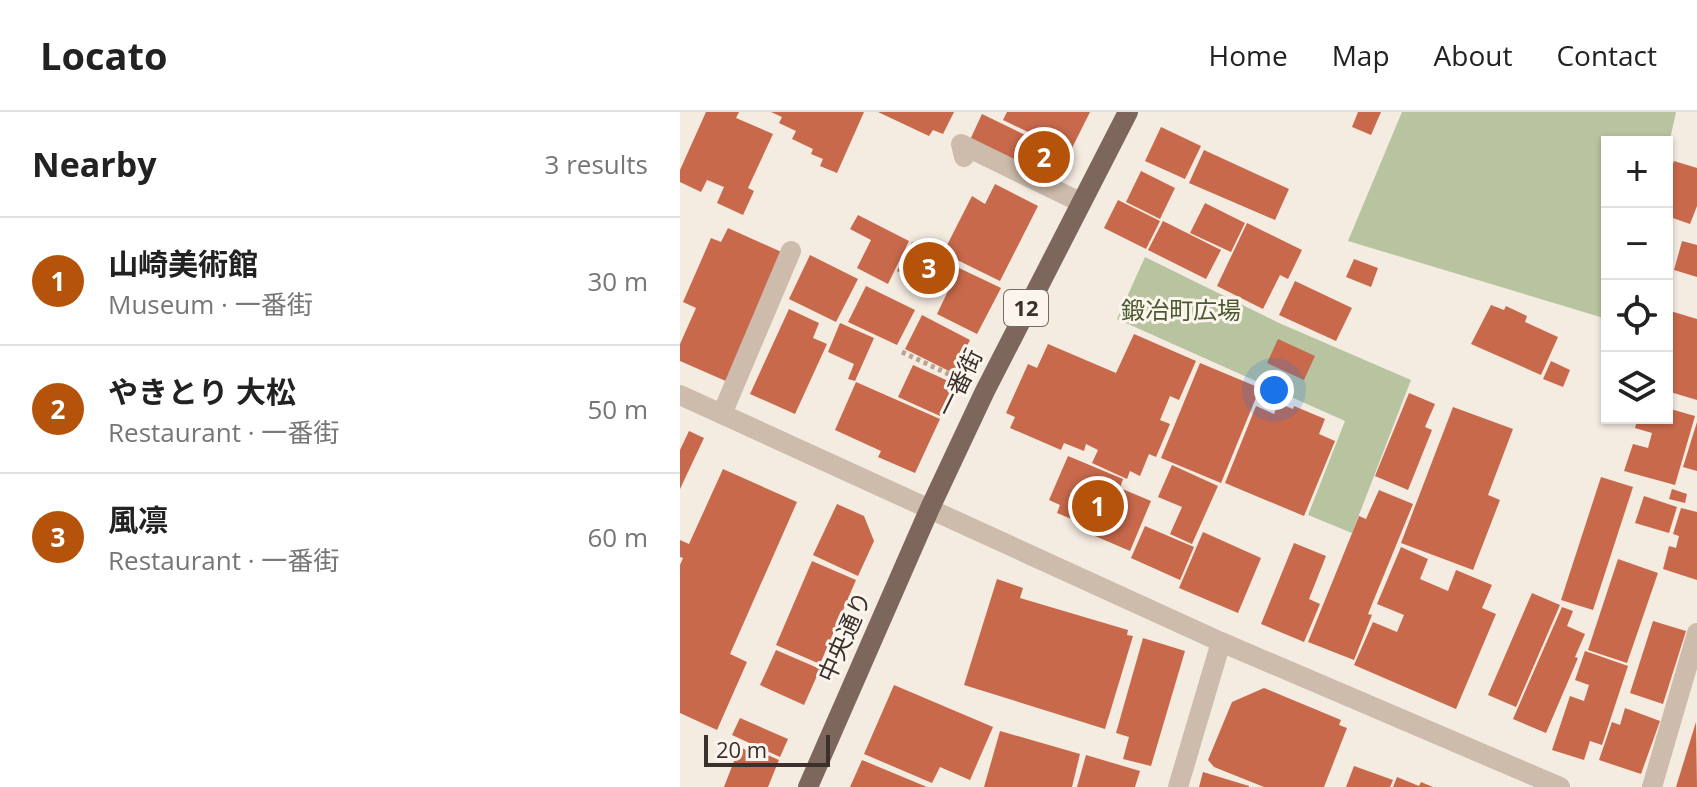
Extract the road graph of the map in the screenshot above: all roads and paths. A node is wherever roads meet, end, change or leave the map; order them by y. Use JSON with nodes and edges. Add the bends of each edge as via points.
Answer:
{"nodes":[{"id":1,"x":1128,"y":112,"type":"edge"},
{"id":2,"x":964,"y":157,"type":"dead end"},
{"id":3,"x":1080,"y":202,"type":"junction"},
{"id":4,"x":791,"y":251,"type":"dead end"},
{"id":5,"x":902,"y":352,"type":"dead end"},
{"id":6,"x":985,"y":391,"type":"junction"},
{"id":7,"x":680,"y":395,"type":"edge"},
{"id":8,"x":722,"y":414,"type":"junction"},
{"id":9,"x":930,"y":508,"type":"junction"},
{"id":10,"x":1697,"y":633,"type":"edge"},
{"id":11,"x":1221,"y":642,"type":"junction"},
{"id":12,"x":808,"y":787,"type":"edge"},
{"id":13,"x":1178,"y":787,"type":"edge"},
{"id":14,"x":1560,"y":787,"type":"edge"},
{"id":15,"x":1652,"y":787,"type":"edge"}],
"edges":[{"from":1,"to":3,"type":"main road","name":"一番街","number":"12"},
{"from":2,"to":3,"type":"street","via":[[961,144]]},
{"from":3,"to":6,"type":"main road","name":"一番街","number":"12"},
{"from":4,"to":8,"type":"street"},
{"from":5,"to":6,"type":"path"},
{"from":6,"to":9,"type":"main road","name":"一番街","number":"12"},
{"from":7,"to":8,"type":"street"},
{"from":8,"to":9,"type":"street"},
{"from":9,"to":11,"type":"street"},
{"from":9,"to":12,"type":"main road","name":"中央通り","number":"12"},
{"from":10,"to":15,"type":"street"},
{"from":11,"to":13,"type":"street"},
{"from":11,"to":14,"type":"street"}]}
